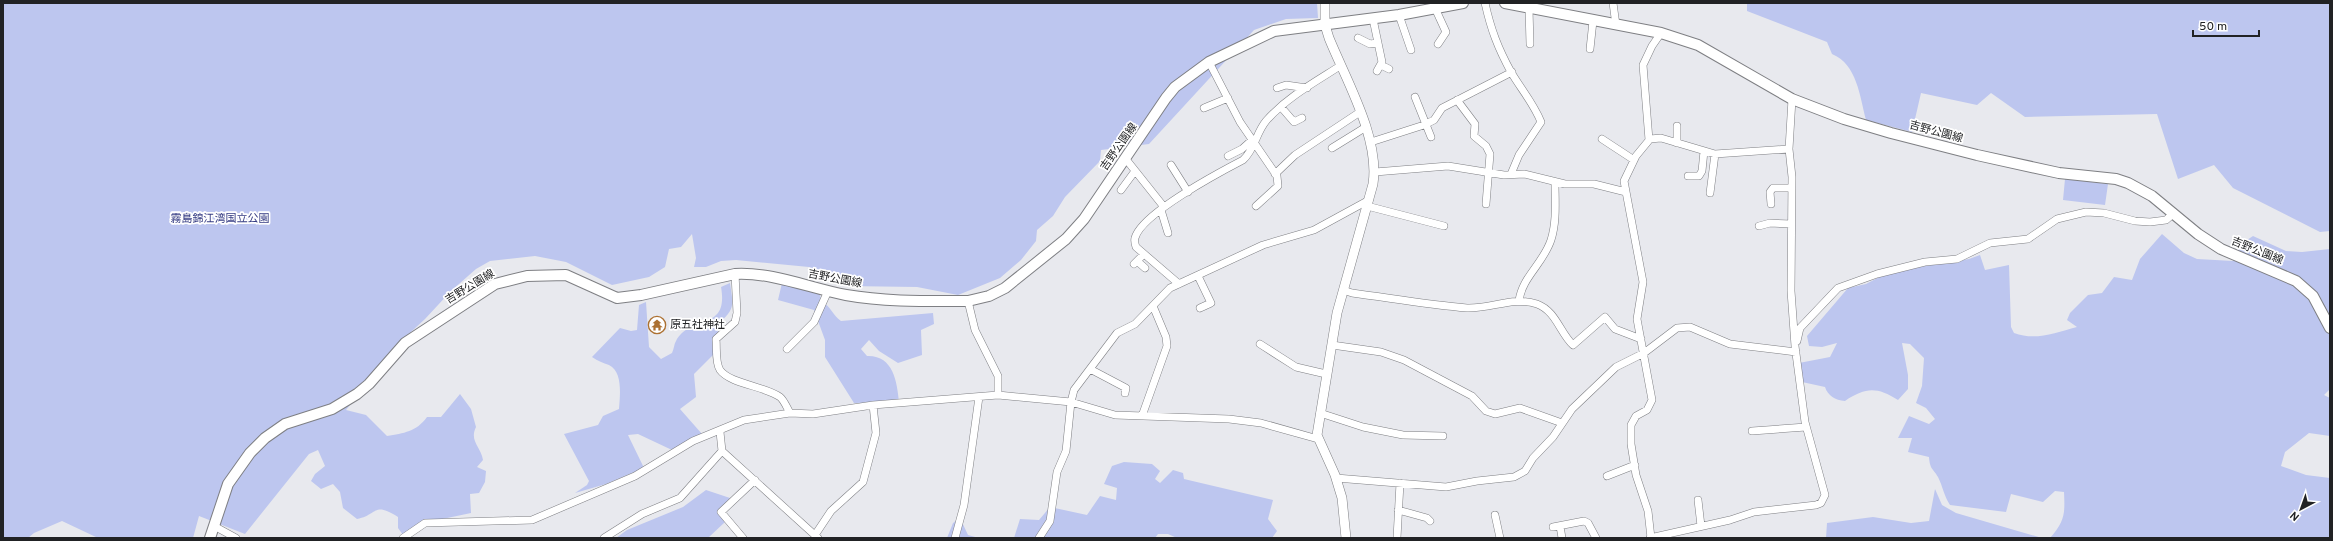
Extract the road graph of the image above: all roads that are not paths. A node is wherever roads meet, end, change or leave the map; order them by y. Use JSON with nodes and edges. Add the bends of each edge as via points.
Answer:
{"nodes":[{"id":1,"x":1325,"y":3,"type":"edge"},
{"id":2,"x":1463,"y":3,"type":"edge"},
{"id":3,"x":1485,"y":3,"type":"edge"},
{"id":4,"x":1505,"y":3,"type":"edge"},
{"id":5,"x":1613,"y":3,"type":"edge"},
{"id":6,"x":1435,"y":8,"type":"junction"},
{"id":7,"x":1529,"y":9,"type":"junction"},
{"id":8,"x":1399,"y":15,"type":"junction"},
{"id":9,"x":1373,"y":19,"type":"junction"},
{"id":10,"x":1593,"y":21,"type":"junction"},
{"id":11,"x":1325,"y":25,"type":"junction"},
{"id":12,"x":1616,"y":25,"type":"junction"},
{"id":13,"x":1661,"y":33,"type":"junction"},
{"id":14,"x":1358,"y":38,"type":"dead end"},
{"id":15,"x":1377,"y":43,"type":"junction"},
{"id":16,"x":1438,"y":44,"type":"dead end"},
{"id":17,"x":1530,"y":44,"type":"dead end"},
{"id":18,"x":1590,"y":49,"type":"dead end"},
{"id":19,"x":1411,"y":50,"type":"dead end"},
{"id":20,"x":1209,"y":62,"type":"junction"},
{"id":21,"x":1340,"y":66,"type":"junction"},
{"id":22,"x":1389,"y":69,"type":"dead end"},
{"id":23,"x":1512,"y":72,"type":"junction"},
{"id":24,"x":1277,"y":88,"type":"dead end"},
{"id":25,"x":1307,"y":88,"type":"junction"},
{"id":26,"x":1415,"y":97,"type":"dead end"},
{"id":27,"x":1228,"y":98,"type":"junction"},
{"id":28,"x":1792,"y":99,"type":"junction"},
{"id":29,"x":1457,"y":100,"type":"junction"},
{"id":30,"x":1281,"y":107,"type":"junction"},
{"id":31,"x":1204,"y":108,"type":"dead end"},
{"id":32,"x":1360,"y":112,"type":"junction"},
{"id":33,"x":1302,"y":118,"type":"dead end"},
{"id":34,"x":1424,"y":125,"type":"junction"},
{"id":35,"x":1677,"y":126,"type":"dead end"},
{"id":36,"x":1366,"y":127,"type":"junction"},
{"id":37,"x":1431,"y":137,"type":"dead end"},
{"id":38,"x":1602,"y":139,"type":"dead end"},
{"id":39,"x":1649,"y":140,"type":"junction"},
{"id":40,"x":1371,"y":142,"type":"junction"},
{"id":41,"x":1253,"y":143,"type":"junction"},
{"id":42,"x":1676,"y":143,"type":"junction"},
{"id":43,"x":1332,"y":148,"type":"dead end"},
{"id":44,"x":1789,"y":149,"type":"junction"},
{"id":45,"x":1704,"y":151,"type":"junction"},
{"id":46,"x":1715,"y":154,"type":"junction"},
{"id":47,"x":1228,"y":156,"type":"dead end"},
{"id":48,"x":1125,"y":158,"type":"junction"},
{"id":49,"x":1634,"y":160,"type":"junction"},
{"id":50,"x":1171,"y":165,"type":"dead end"},
{"id":51,"x":1135,"y":171,"type":"junction"},
{"id":52,"x":1375,"y":172,"type":"junction"},
{"id":53,"x":1489,"y":173,"type":"junction"},
{"id":54,"x":1275,"y":174,"type":"junction"},
{"id":55,"x":1510,"y":174,"type":"junction"},
{"id":56,"x":1688,"y":176,"type":"dead end"},
{"id":57,"x":1555,"y":182,"type":"junction"},
{"id":58,"x":1792,"y":188,"type":"junction"},
{"id":59,"x":1121,"y":190,"type":"dead end"},
{"id":60,"x":1188,"y":192,"type":"junction"},
{"id":61,"x":1626,"y":192,"type":"junction"},
{"id":62,"x":1710,"y":193,"type":"dead end"},
{"id":63,"x":1368,"y":203,"type":"junction"},
{"id":64,"x":1486,"y":204,"type":"dead end"},
{"id":65,"x":1771,"y":204,"type":"dead end"},
{"id":66,"x":1256,"y":206,"type":"dead end"},
{"id":67,"x":1163,"y":209,"type":"junction"},
{"id":68,"x":2174,"y":213,"type":"junction"},
{"id":69,"x":1791,"y":224,"type":"junction"},
{"id":70,"x":1444,"y":226,"type":"dead end"},
{"id":71,"x":1759,"y":226,"type":"dead end"},
{"id":72,"x":1168,"y":233,"type":"dead end"},
{"id":73,"x":1143,"y":255,"type":"junction"},
{"id":74,"x":1145,"y":268,"type":"dead end"},
{"id":75,"x":735,"y":274,"type":"junction"},
{"id":76,"x":1198,"y":276,"type":"junction"},
{"id":77,"x":1179,"y":284,"type":"junction"},
{"id":78,"x":1343,"y":290,"type":"junction"},
{"id":79,"x":828,"y":291,"type":"junction"},
{"id":80,"x":968,"y":301,"type":"junction"},
{"id":81,"x":1519,"y":301,"type":"junction"},
{"id":82,"x":1152,"y":306,"type":"junction"},
{"id":83,"x":1200,"y":308,"type":"dead end"},
{"id":84,"x":2330,"y":328,"type":"edge"},
{"id":85,"x":1641,"y":339,"type":"junction"},
{"id":86,"x":1260,"y":344,"type":"dead end"},
{"id":87,"x":1332,"y":345,"type":"junction"},
{"id":88,"x":787,"y":349,"type":"dead end"},
{"id":89,"x":1796,"y":349,"type":"junction"},
{"id":90,"x":1644,"y":353,"type":"junction"},
{"id":91,"x":1090,"y":369,"type":"junction"},
{"id":92,"x":1326,"y":374,"type":"junction"},
{"id":93,"x":1125,"y":393,"type":"dead end"},
{"id":94,"x":998,"y":395,"type":"junction"},
{"id":95,"x":979,"y":397,"type":"junction"},
{"id":96,"x":1071,"y":402,"type":"junction"},
{"id":97,"x":873,"y":405,"type":"junction"},
{"id":98,"x":790,"y":413,"type":"junction"},
{"id":99,"x":1320,"y":413,"type":"junction"},
{"id":100,"x":1142,"y":416,"type":"junction"},
{"id":101,"x":1562,"y":423,"type":"junction"},
{"id":102,"x":1806,"y":427,"type":"junction"},
{"id":103,"x":1752,"y":431,"type":"dead end"},
{"id":104,"x":720,"y":432,"type":"junction"},
{"id":105,"x":1443,"y":436,"type":"dead end"},
{"id":106,"x":1318,"y":439,"type":"junction"},
{"id":107,"x":722,"y":451,"type":"junction"},
{"id":108,"x":1634,"y":465,"type":"junction"},
{"id":109,"x":1607,"y":476,"type":"dead end"},
{"id":110,"x":1336,"y":478,"type":"junction"},
{"id":111,"x":755,"y":480,"type":"junction"},
{"id":112,"x":1400,"y":483,"type":"junction"},
{"id":113,"x":1698,"y":500,"type":"dead end"},
{"id":114,"x":1398,"y":510,"type":"junction"},
{"id":115,"x":1495,"y":515,"type":"dead end"},
{"id":116,"x":1430,"y":522,"type":"dead end"},
{"id":117,"x":214,"y":526,"type":"junction"},
{"id":118,"x":1560,"y":526,"type":"junction"},
{"id":119,"x":1701,"y":526,"type":"junction"},
{"id":120,"x":1552,"y":527,"type":"dead end"},
{"id":121,"x":1681,"y":535,"type":"edge"},
{"id":122,"x":817,"y":536,"type":"edge"},
{"id":123,"x":210,"y":538,"type":"edge"},
{"id":124,"x":236,"y":538,"type":"edge"},
{"id":125,"x":403,"y":538,"type":"edge"},
{"id":126,"x":604,"y":538,"type":"edge"},
{"id":127,"x":743,"y":538,"type":"edge"},
{"id":128,"x":955,"y":538,"type":"edge"},
{"id":129,"x":1039,"y":538,"type":"edge"},
{"id":130,"x":1346,"y":538,"type":"edge"},
{"id":131,"x":1397,"y":538,"type":"edge"},
{"id":132,"x":1500,"y":538,"type":"edge"},
{"id":133,"x":1562,"y":538,"type":"edge"},
{"id":134,"x":1596,"y":538,"type":"edge"},
{"id":135,"x":1651,"y":538,"type":"edge"}],
"edges":[{"from":1,"to":11,"type":"street"},
{"from":2,"to":6,"type":"main road","name":"吉野公園線"},
{"from":3,"to":23,"type":"street","via":[[1491,32]]},
{"from":4,"to":7,"type":"main road","name":"吉野公園線"},
{"from":5,"to":12,"type":"street"},
{"from":6,"to":8,"type":"main road","name":"吉野公園線"},
{"from":6,"to":16,"type":"street","via":[[1446,32]]},
{"from":7,"to":10,"type":"main road","name":"吉野公園線"},
{"from":7,"to":17,"type":"street"},
{"from":8,"to":9,"type":"main road","name":"吉野公園線"},
{"from":8,"to":19,"type":"street"},
{"from":9,"to":11,"type":"main road","name":"吉野公園線"},
{"from":9,"to":15,"type":"street"},
{"from":10,"to":12,"type":"main road","name":"吉野公園線"},
{"from":10,"to":18,"type":"street"},
{"from":11,"to":20,"type":"main road","name":"吉野公園線","via":[[1274,31]]},
{"from":11,"to":21,"type":"street"},
{"from":12,"to":13,"type":"main road","name":"吉野公園線"},
{"from":13,"to":28,"type":"main road","name":"吉野公園線","via":[[1698,44]]},
{"from":13,"to":39,"type":"street","via":[[1643,65]]},
{"from":14,"to":15,"type":"street","via":[[1370,44]]},
{"from":15,"to":22,"type":"street","via":[[1382,62],[1379,68]]},
{"from":20,"to":27,"type":"street"},
{"from":20,"to":48,"type":"main road","name":"吉野公園線","via":[[1175,87]]},
{"from":21,"to":25,"type":"street"},
{"from":21,"to":32,"type":"street"},
{"from":23,"to":29,"type":"street"},
{"from":23,"to":55,"type":"street","via":[[1541,122]]},
{"from":24,"to":25,"type":"street","via":[[1286,85]]},
{"from":25,"to":30,"type":"street"},
{"from":26,"to":34,"type":"street"},
{"from":27,"to":31,"type":"street"},
{"from":27,"to":41,"type":"street"},
{"from":28,"to":44,"type":"street"},
{"from":28,"to":68,"type":"main road","name":"吉野公園線","via":[[1844,119],[1977,155],[2059,173],[2116,179],[2139,188]]},
{"from":29,"to":34,"type":"street","via":[[1442,108],[1434,120]]},
{"from":29,"to":53,"type":"street","via":[[1474,124],[1474,136],[1486,146],[1490,154]]},
{"from":30,"to":33,"type":"street","via":[[1294,122]]},
{"from":30,"to":41,"type":"street","via":[[1265,122]]},
{"from":32,"to":36,"type":"street"},
{"from":32,"to":54,"type":"street","via":[[1295,155]]},
{"from":34,"to":37,"type":"street"},
{"from":34,"to":40,"type":"street"},
{"from":35,"to":42,"type":"street"},
{"from":36,"to":40,"type":"street"},
{"from":36,"to":43,"type":"street"},
{"from":38,"to":49,"type":"street"},
{"from":39,"to":42,"type":"street","via":[[1661,138]]},
{"from":39,"to":49,"type":"street"},
{"from":40,"to":52,"type":"street"},
{"from":41,"to":47,"type":"street"},
{"from":41,"to":54,"type":"street"},
{"from":41,"to":60,"type":"street","via":[[1243,160]]},
{"from":42,"to":45,"type":"street"},
{"from":44,"to":46,"type":"street"},
{"from":44,"to":58,"type":"street"},
{"from":45,"to":46,"type":"street"},
{"from":45,"to":56,"type":"street","via":[[1699,176]]},
{"from":46,"to":62,"type":"street"},
{"from":48,"to":51,"type":"street"},
{"from":48,"to":80,"type":"main road","name":"吉野公園線","via":[[1084,219],[1066,239],[1005,288],[989,296]]},
{"from":49,"to":61,"type":"street","via":[[1624,181]]},
{"from":50,"to":60,"type":"street"},
{"from":51,"to":59,"type":"street"},
{"from":51,"to":67,"type":"street"},
{"from":52,"to":53,"type":"street","via":[[1448,166]]},
{"from":52,"to":63,"type":"street"},
{"from":53,"to":55,"type":"street"},
{"from":53,"to":64,"type":"street"},
{"from":54,"to":66,"type":"street","via":[[1278,186]]},
{"from":55,"to":57,"type":"street","via":[[1524,174]]},
{"from":57,"to":61,"type":"street","via":[[1594,184]]},
{"from":57,"to":81,"type":"street","via":[[1555,219],[1551,241],[1538,267],[1521,289]]},
{"from":58,"to":65,"type":"street","via":[[1773,188],[1770,192]]},
{"from":58,"to":69,"type":"street"},
{"from":60,"to":67,"type":"street"},
{"from":61,"to":85,"type":"street","via":[[1643,282],[1637,319]]},
{"from":63,"to":70,"type":"street"},
{"from":63,"to":76,"type":"street","via":[[1314,230],[1263,245]]},
{"from":63,"to":78,"type":"street"},
{"from":67,"to":72,"type":"street"},
{"from":67,"to":73,"type":"street","via":[[1140,229],[1134,239],[1136,247]]},
{"from":68,"to":84,"type":"main road","name":"吉野公園線","via":[[2198,234],[2221,249],[2284,274],[2305,287],[2313,296]]},
{"from":68,"to":89,"type":"street","via":[[2166,220],[2150,222],[2086,212],[2057,219],[2028,239],[1990,243],[1957,259],[1918,264],[1877,274],[1838,288],[1800,328]]},
{"from":69,"to":71,"type":"street","via":[[1770,223]]},
{"from":69,"to":89,"type":"street","via":[[1791,291]]},
{"from":73,"to":74,"type":"street","via":[[1136,262]]},
{"from":73,"to":77,"type":"street"},
{"from":75,"to":79,"type":"main road","name":"吉野公園線","via":[[771,276]]},
{"from":75,"to":98,"type":"street","via":[[737,313],[735,322],[716,340],[717,363],[721,371],[730,378],[767,390],[781,398]]},
{"from":75,"to":117,"type":"main road","name":"吉野公園線","via":[[617,298],[566,275],[527,276],[495,284],[405,343],[357,394],[332,409],[285,424],[265,438],[235,472],[221,500]]},
{"from":76,"to":77,"type":"street"},
{"from":76,"to":83,"type":"street","via":[[1211,303]]},
{"from":77,"to":82,"type":"street","via":[[1170,288]]},
{"from":78,"to":81,"type":"street","via":[[1469,308]]},
{"from":78,"to":87,"type":"street"},
{"from":79,"to":80,"type":"main road","name":"吉野公園線","via":[[882,299]]},
{"from":79,"to":88,"type":"street","via":[[814,322]]},
{"from":80,"to":94,"type":"street","via":[[975,330],[998,376]]},
{"from":81,"to":85,"type":"street","via":[[1537,304],[1547,310],[1573,345],[1605,317],[1615,329]]},
{"from":82,"to":91,"type":"street","via":[[1135,324],[1117,332]]},
{"from":82,"to":100,"type":"street","via":[[1168,346]]},
{"from":85,"to":90,"type":"street"},
{"from":86,"to":92,"type":"street","via":[[1296,367]]},
{"from":87,"to":92,"type":"street"},
{"from":87,"to":101,"type":"street","via":[[1381,352],[1404,360],[1472,396],[1486,412],[1495,414],[1520,408]]},
{"from":89,"to":90,"type":"street","via":[[1730,344],[1690,327],[1677,328]]},
{"from":89,"to":102,"type":"street"},
{"from":90,"to":101,"type":"street","via":[[1616,367],[1572,409]]},
{"from":90,"to":108,"type":"street","via":[[1652,400],[1647,410],[1636,416],[1631,425]]},
{"from":91,"to":93,"type":"street","via":[[1126,388]]},
{"from":91,"to":96,"type":"street","via":[[1074,390]]},
{"from":92,"to":99,"type":"street"},
{"from":94,"to":95,"type":"street"},
{"from":94,"to":96,"type":"street"},
{"from":95,"to":97,"type":"street"},
{"from":95,"to":128,"type":"street","via":[[964,505]]},
{"from":96,"to":100,"type":"street","via":[[1115,415]]},
{"from":96,"to":129,"type":"street","via":[[1066,450],[1057,472],[1050,521]]},
{"from":97,"to":98,"type":"street","via":[[813,414]]},
{"from":97,"to":122,"type":"street","via":[[876,433],[864,482],[831,511]]},
{"from":98,"to":104,"type":"street","via":[[744,420]]},
{"from":99,"to":105,"type":"street","via":[[1364,427],[1403,435]]},
{"from":99,"to":106,"type":"street"},
{"from":100,"to":106,"type":"street","via":[[1229,419],[1261,423]]},
{"from":101,"to":112,"type":"street","via":[[1524,471],[1514,477],[1446,487]]},
{"from":102,"to":103,"type":"street"},
{"from":102,"to":119,"type":"street","via":[[1824,495],[1821,503],[1754,512]]},
{"from":104,"to":107,"type":"street"},
{"from":104,"to":125,"type":"street","via":[[693,441],[636,476],[532,520],[425,524]]},
{"from":106,"to":110,"type":"street"},
{"from":107,"to":111,"type":"street"},
{"from":107,"to":126,"type":"street","via":[[680,498],[642,514]]},
{"from":108,"to":109,"type":"street"},
{"from":108,"to":135,"type":"street","via":[[1648,511]]},
{"from":110,"to":112,"type":"street"},
{"from":110,"to":130,"type":"street","via":[[1342,498]]},
{"from":111,"to":122,"type":"street"},
{"from":111,"to":127,"type":"street","via":[[721,512]]},
{"from":112,"to":114,"type":"street"},
{"from":113,"to":119,"type":"street"},
{"from":114,"to":116,"type":"street","via":[[1427,518]]},
{"from":114,"to":131,"type":"street"},
{"from":115,"to":132,"type":"street"},
{"from":117,"to":123,"type":"main road","name":"吉野公園線"},
{"from":117,"to":124,"type":"street"},
{"from":118,"to":120,"type":"street"},
{"from":118,"to":133,"type":"street"},
{"from":118,"to":134,"type":"street","via":[[1584,521],[1588,523]]},
{"from":119,"to":121,"type":"street"},
{"from":121,"to":135,"type":"street"}]}
